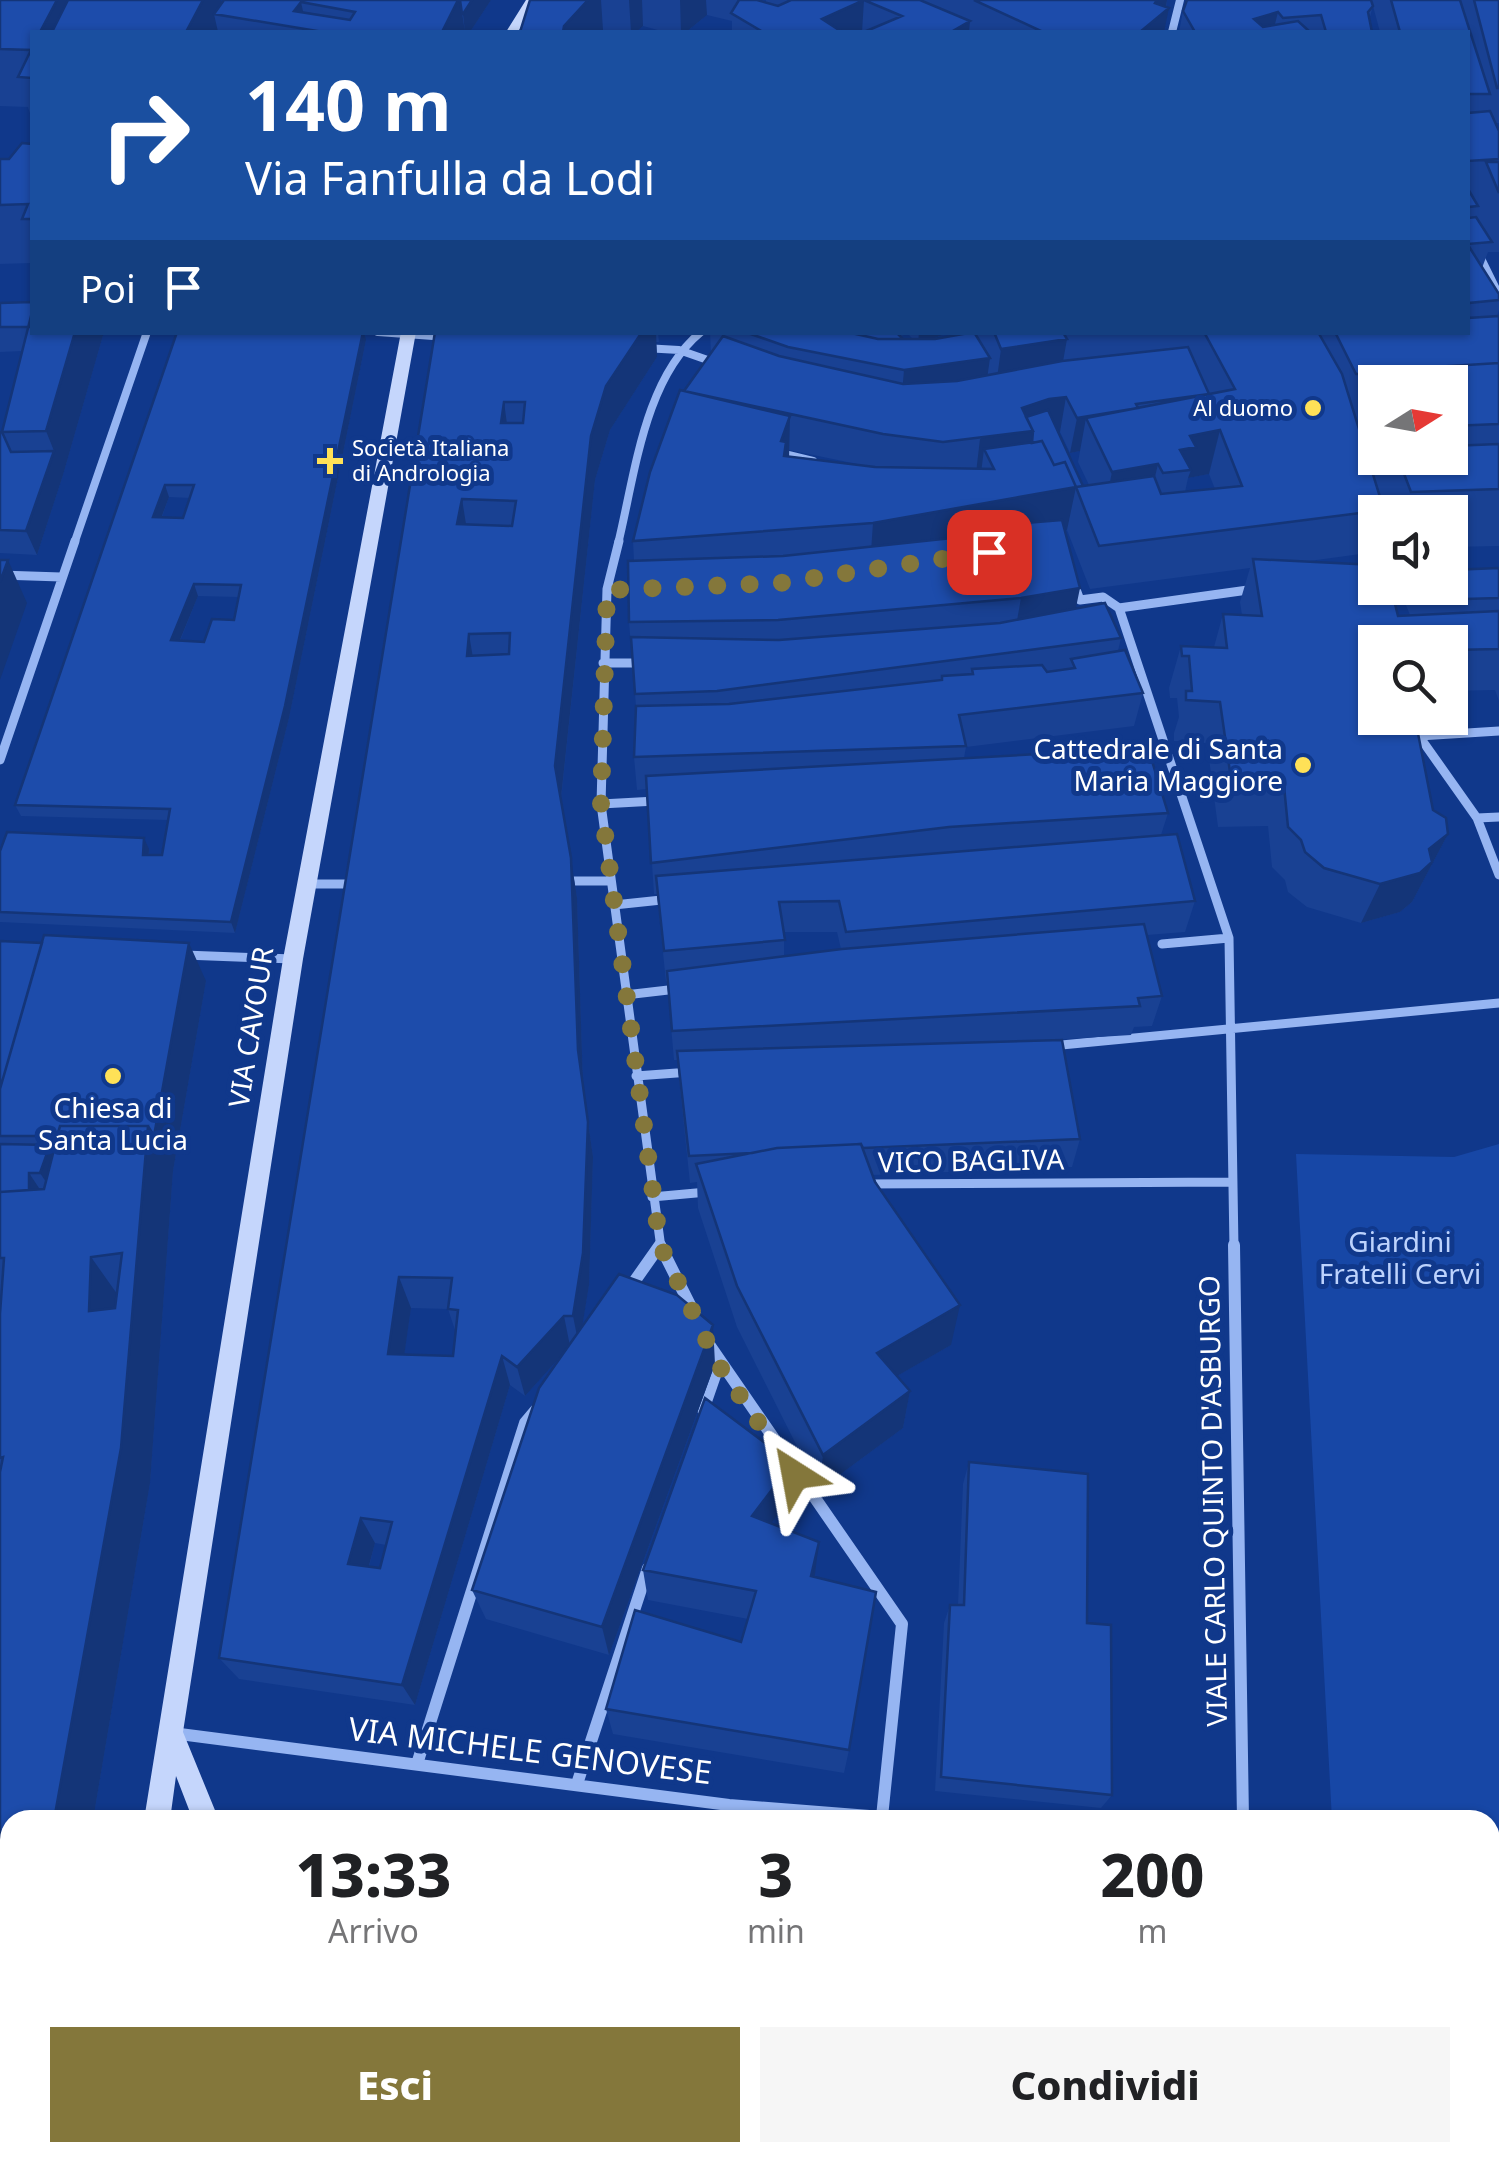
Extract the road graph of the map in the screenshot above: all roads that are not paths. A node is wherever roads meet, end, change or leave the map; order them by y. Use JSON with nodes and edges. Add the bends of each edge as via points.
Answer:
{"nodes":[{"id":1,"x":532,"y":0,"type":"edge"},
{"id":2,"x":1180,"y":0,"type":"edge"},
{"id":3,"x":513,"y":30,"type":"edge"},
{"id":4,"x":1172,"y":30,"type":"edge"},
{"id":5,"x":1471,"y":248,"type":"edge"},
{"id":6,"x":1499,"y":296,"type":"edge"},
{"id":7,"x":147,"y":335,"type":"edge"},
{"id":8,"x":408,"y":335,"type":"edge"},
{"id":9,"x":422,"y":335,"type":"edge"},
{"id":10,"x":697,"y":335,"type":"edge"},
{"id":11,"x":466,"y":338,"type":"edge"},
{"id":12,"x":640,"y":348,"type":"dead end"},
{"id":13,"x":679,"y":350,"type":"junction"},
{"id":14,"x":732,"y":369,"type":"edge"},
{"id":15,"x":647,"y":423,"type":"junction"},
{"id":16,"x":666,"y":427,"type":"edge"},
{"id":17,"x":763,"y":449,"type":"edge"},
{"id":18,"x":818,"y":462,"type":"edge"},
{"id":19,"x":1070,"y":571,"type":"edge"},
{"id":20,"x":0,"y":575,"type":"edge"},
{"id":21,"x":60,"y":578,"type":"junction"},
{"id":22,"x":1276,"y":586,"type":"edge"},
{"id":23,"x":653,"y":588,"type":"edge"},
{"id":24,"x":607,"y":590,"type":"junction"},
{"id":25,"x":1387,"y":605,"type":"edge"},
{"id":26,"x":1118,"y":608,"type":"junction"},
{"id":27,"x":1389,"y":613,"type":"edge"},
{"id":28,"x":1124,"y":626,"type":"junction"},
{"id":29,"x":1106,"y":628,"type":"edge"},
{"id":30,"x":662,"y":663,"type":"edge"},
{"id":31,"x":603,"y":664,"type":"junction"},
{"id":32,"x":1499,"y":731,"type":"edge"},
{"id":33,"x":1420,"y":736,"type":"joint"},
{"id":34,"x":0,"y":760,"type":"edge"},
{"id":35,"x":1171,"y":764,"type":"junction"},
{"id":36,"x":1152,"y":766,"type":"edge"},
{"id":37,"x":661,"y":801,"type":"edge"},
{"id":38,"x":601,"y":804,"type":"junction"},
{"id":39,"x":1499,"y":817,"type":"edge"},
{"id":40,"x":1476,"y":818,"type":"junction"},
{"id":41,"x":1200,"y":854,"type":"junction"},
{"id":42,"x":1181,"y":855,"type":"edge"},
{"id":43,"x":1499,"y":875,"type":"edge"},
{"id":44,"x":611,"y":881,"type":"junction"},
{"id":45,"x":554,"y":882,"type":"edge"},
{"id":46,"x":308,"y":884,"type":"junction"},
{"id":47,"x":362,"y":884,"type":"edge"},
{"id":48,"x":693,"y":896,"type":"edge"},
{"id":49,"x":614,"y":904,"type":"junction"},
{"id":50,"x":1229,"y":938,"type":"junction"},
{"id":51,"x":1162,"y":944,"type":"edge"},
{"id":52,"x":176,"y":954,"type":"edge"},
{"id":53,"x":293,"y":959,"type":"junction"},
{"id":54,"x":700,"y":987,"type":"edge"},
{"id":55,"x":625,"y":995,"type":"junction"},
{"id":56,"x":1499,"y":1003,"type":"edge"},
{"id":57,"x":1230,"y":1032,"type":"junction"},
{"id":58,"x":1030,"y":1048,"type":"edge"},
{"id":59,"x":696,"y":1072,"type":"edge"},
{"id":60,"x":636,"y":1076,"type":"junction"},
{"id":61,"x":1232,"y":1182,"type":"junction"},
{"id":62,"x":856,"y":1184,"type":"edge"},
{"id":63,"x":728,"y":1190,"type":"edge"},
{"id":64,"x":652,"y":1197,"type":"junction"},
{"id":65,"x":660,"y":1245,"type":"junction"},
{"id":66,"x":618,"y":1305,"type":"edge"},
{"id":67,"x":718,"y":1364,"type":"junction"},
{"id":68,"x":550,"y":1394,"type":"edge"},
{"id":69,"x":700,"y":1419,"type":"edge"},
{"id":70,"x":655,"y":1548,"type":"edge"},
{"id":71,"x":172,"y":1733,"type":"junction"},
{"id":72,"x":417,"y":1764,"type":"junction"},
{"id":73,"x":577,"y":1784,"type":"junction"},
{"id":74,"x":159,"y":1810,"type":"edge"},
{"id":75,"x":202,"y":1810,"type":"edge"},
{"id":76,"x":795,"y":1810,"type":"edge"},
{"id":77,"x":883,"y":1810,"type":"edge"},
{"id":78,"x":1243,"y":1810,"type":"edge"}],
"edges":[{"from":1,"to":3,"type":"street"},
{"from":2,"to":4,"type":"street"},
{"from":5,"to":6,"type":"street"},
{"from":7,"to":21,"type":"street"},
{"from":8,"to":46,"type":"street","name":"VIA CAVOUR"},
{"from":9,"to":11,"type":"street"},
{"from":10,"to":13,"type":"street"},
{"from":12,"to":13,"type":"street"},
{"from":13,"to":14,"type":"street"},
{"from":13,"to":15,"type":"street"},
{"from":15,"to":16,"type":"street"},
{"from":15,"to":24,"type":"street"},
{"from":17,"to":18,"type":"street"},
{"from":19,"to":26,"type":"street","via":[[1080,600],[1103,597]]},
{"from":20,"to":21,"type":"street"},
{"from":21,"to":34,"type":"street"},
{"from":22,"to":26,"type":"street"},
{"from":23,"to":24,"type":"street"},
{"from":24,"to":31,"type":"street"},
{"from":25,"to":27,"type":"street"},
{"from":26,"to":28,"type":"street","name":"VIALE CARLO QUINTO D'ASBURGO"},
{"from":28,"to":29,"type":"street"},
{"from":28,"to":35,"type":"street","name":"VIALE CARLO QUINTO D'ASBURGO"},
{"from":30,"to":31,"type":"street"},
{"from":31,"to":38,"type":"street"},
{"from":32,"to":33,"type":"street"},
{"from":33,"to":40,"type":"street"},
{"from":35,"to":36,"type":"street"},
{"from":35,"to":41,"type":"street","name":"VIALE CARLO QUINTO D'ASBURGO"},
{"from":37,"to":38,"type":"street"},
{"from":38,"to":44,"type":"street"},
{"from":39,"to":40,"type":"street"},
{"from":40,"to":43,"type":"street"},
{"from":41,"to":42,"type":"street"},
{"from":41,"to":50,"type":"street","name":"VIALE CARLO QUINTO D'ASBURGO"},
{"from":44,"to":45,"type":"street"},
{"from":44,"to":49,"type":"street"},
{"from":46,"to":47,"type":"street"},
{"from":46,"to":53,"type":"street","name":"VIA CAVOUR"},
{"from":48,"to":49,"type":"street"},
{"from":49,"to":55,"type":"street"},
{"from":50,"to":51,"type":"street"},
{"from":50,"to":57,"type":"street","name":"VIALE CARLO QUINTO D'ASBURGO"},
{"from":52,"to":53,"type":"street"},
{"from":53,"to":71,"type":"street","name":"VIA CAVOUR"},
{"from":54,"to":55,"type":"street"},
{"from":55,"to":60,"type":"street"},
{"from":56,"to":57,"type":"street"},
{"from":57,"to":58,"type":"street"},
{"from":57,"to":61,"type":"street","name":"VIALE CARLO QUINTO D'ASBURGO"},
{"from":59,"to":60,"type":"street"},
{"from":60,"to":64,"type":"street"},
{"from":61,"to":62,"type":"street","name":"VICO BAGLIVA"},
{"from":61,"to":78,"type":"street","name":"VIALE CARLO QUINTO D'ASBURGO"},
{"from":63,"to":64,"type":"street"},
{"from":64,"to":65,"type":"street"},
{"from":65,"to":66,"type":"street"},
{"from":65,"to":67,"type":"street"},
{"from":67,"to":69,"type":"street"},
{"from":67,"to":77,"type":"street","name":"VIA MICHELE GENOVESE","via":[[902,1624]]},
{"from":68,"to":72,"type":"street","via":[[526,1422]]},
{"from":70,"to":73,"type":"street"},
{"from":71,"to":72,"type":"street","name":"VIA MICHELE GENOVESE"},
{"from":71,"to":74,"type":"street","name":"VIA CAVOUR"},
{"from":71,"to":75,"type":"street"},
{"from":72,"to":73,"type":"street","name":"VIA MICHELE GENOVESE"},
{"from":73,"to":76,"type":"street","name":"VIA MICHELE GENOVESE"}]}
